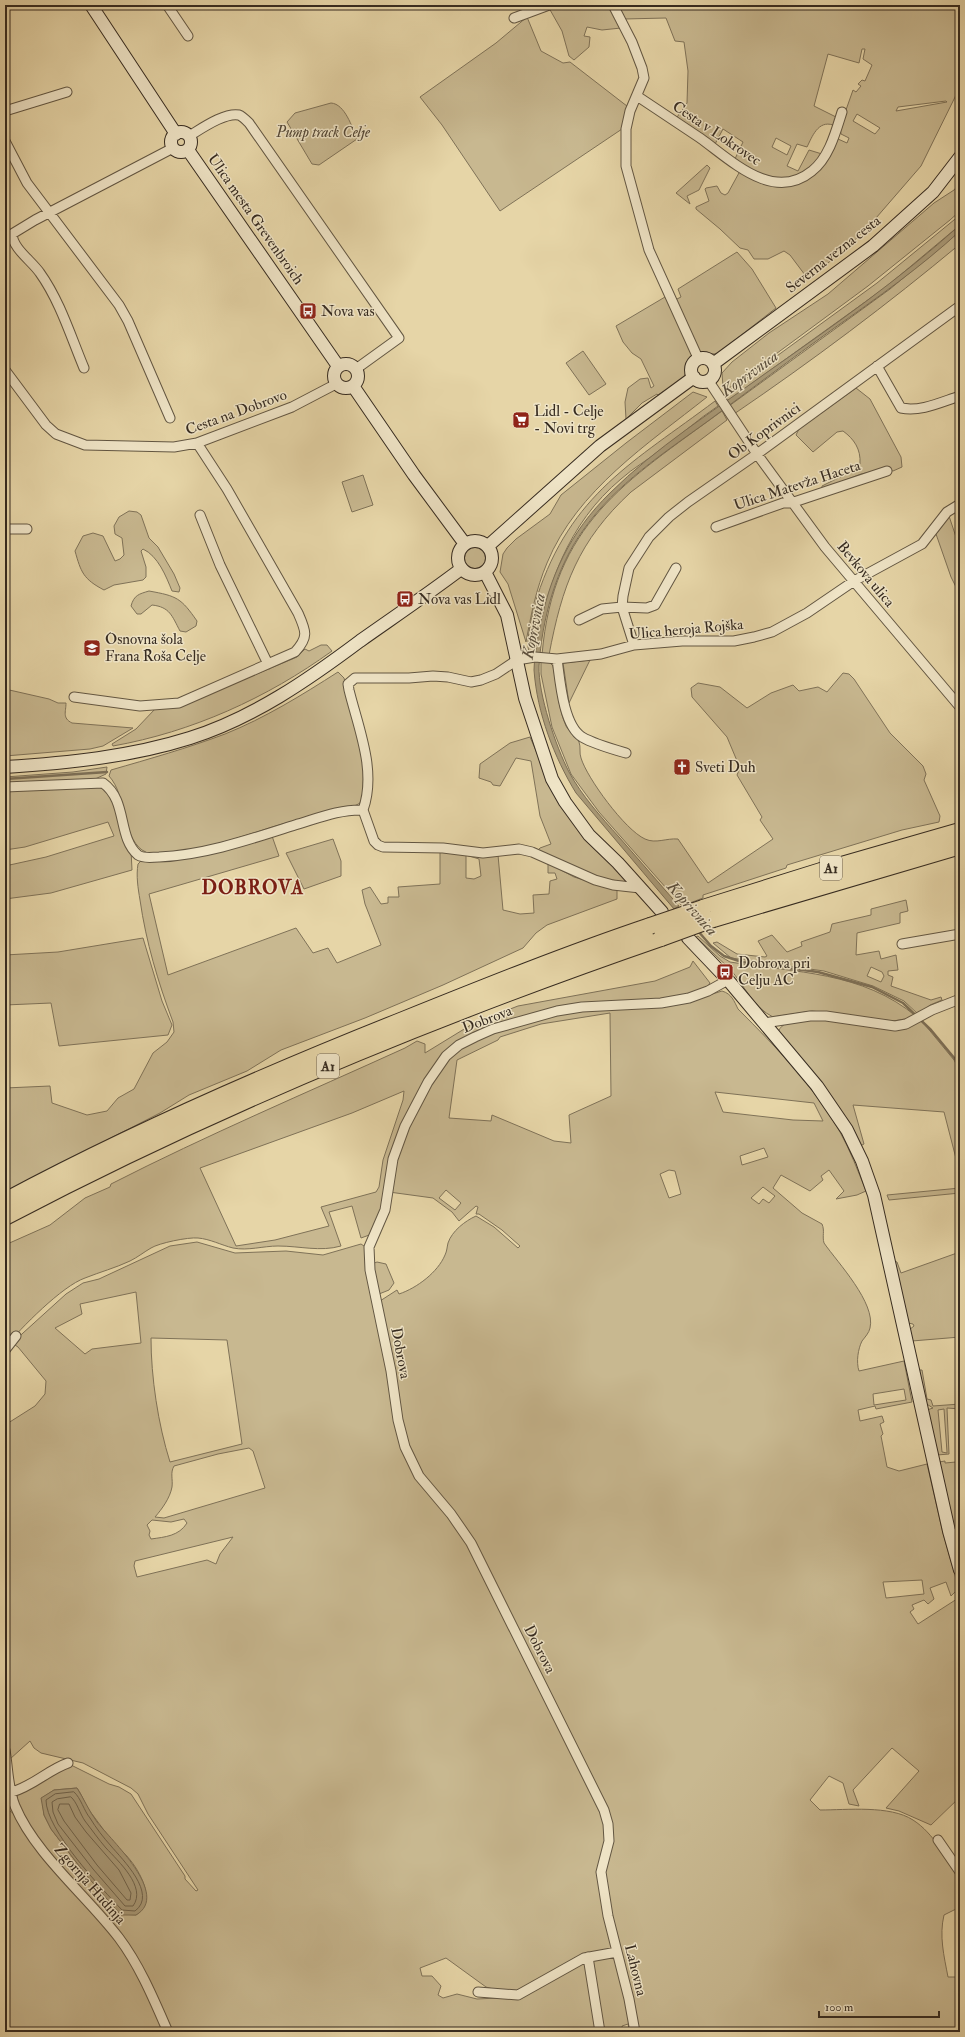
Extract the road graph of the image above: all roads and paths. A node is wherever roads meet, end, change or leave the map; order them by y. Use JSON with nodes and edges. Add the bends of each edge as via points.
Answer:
{"nodes":[{"id":1,"x":91,"y":5,"type":"edge"},
{"id":2,"x":166,"y":5,"type":"edge"},
{"id":3,"x":549,"y":5,"type":"edge"},
{"id":4,"x":613,"y":5,"type":"edge"},
{"id":5,"x":514,"y":18,"type":"dead end"},
{"id":6,"x":188,"y":36,"type":"dead end"},
{"id":7,"x":66,"y":92,"type":"dead end"},
{"id":8,"x":637,"y":96,"type":"junction"},
{"id":9,"x":5,"y":111,"type":"edge"},
{"id":10,"x":842,"y":112,"type":"dead end"},
{"id":11,"x":176,"y":134,"type":"junction"},
{"id":12,"x":189,"y":136,"type":"junction"},
{"id":13,"x":5,"y":140,"type":"edge"},
{"id":14,"x":173,"y":148,"type":"junction"},
{"id":15,"x":188,"y":150,"type":"junction"},
{"id":16,"x":960,"y":157,"type":"edge"},
{"id":17,"x":49,"y":212,"type":"junction"},
{"id":18,"x":960,"y":306,"type":"edge"},
{"id":19,"x":698,"y":358,"type":"junction"},
{"id":20,"x":713,"y":364,"type":"junction"},
{"id":21,"x":338,"y":366,"type":"junction"},
{"id":22,"x":876,"y":366,"type":"junction"},
{"id":23,"x":84,"y":368,"type":"dead end"},
{"id":24,"x":356,"y":369,"type":"junction"},
{"id":25,"x":5,"y":370,"type":"edge"},
{"id":26,"x":694,"y":377,"type":"junction"},
{"id":27,"x":708,"y":380,"type":"junction"},
{"id":28,"x":336,"y":384,"type":"junction"},
{"id":29,"x":353,"y":386,"type":"junction"},
{"id":30,"x":960,"y":396,"type":"edge"},
{"id":31,"x":170,"y":418,"type":"dead end"},
{"id":32,"x":197,"y":443,"type":"junction"},
{"id":33,"x":757,"y":454,"type":"junction"},
{"id":34,"x":887,"y":471,"type":"dead end"},
{"id":35,"x":791,"y":503,"type":"junction"},
{"id":36,"x":960,"y":504,"type":"edge"},
{"id":37,"x":200,"y":515,"type":"dead end"},
{"id":38,"x":716,"y":527,"type":"dead end"},
{"id":39,"x":5,"y":529,"type":"edge"},
{"id":40,"x":26,"y":529,"type":"dead end"},
{"id":41,"x":465,"y":544,"type":"junction"},
{"id":42,"x":488,"y":546,"type":"junction"},
{"id":43,"x":676,"y":568,"type":"dead end"},
{"id":44,"x":461,"y":569,"type":"junction"},
{"id":45,"x":485,"y":572,"type":"junction"},
{"id":46,"x":854,"y":581,"type":"junction"},
{"id":47,"x":622,"y":607,"type":"junction"},
{"id":48,"x":579,"y":620,"type":"dead end"},
{"id":49,"x":634,"y":645,"type":"junction"},
{"id":50,"x":553,"y":658,"type":"junction"},
{"id":51,"x":517,"y":660,"type":"junction"},
{"id":52,"x":268,"y":664,"type":"junction"},
{"id":53,"x":74,"y":697,"type":"dead end"},
{"id":54,"x":960,"y":707,"type":"edge"},
{"id":55,"x":626,"y":753,"type":"dead end"},
{"id":56,"x":5,"y":767,"type":"edge"},
{"id":57,"x":5,"y":787,"type":"edge"},
{"id":58,"x":363,"y":810,"type":"junction"},
{"id":59,"x":960,"y":831,"type":"edge"},
{"id":60,"x":960,"y":846,"type":"edge"},
{"id":61,"x":640,"y":888,"type":"junction"},
{"id":62,"x":662,"y":912,"type":"dead end"},
{"id":63,"x":708,"y":914,"type":"junction"},
{"id":64,"x":656,"y":932,"type":"junction"},
{"id":65,"x":960,"y":934,"type":"edge"},
{"id":66,"x":688,"y":938,"type":"dead end"},
{"id":67,"x":902,"y":944,"type":"dead end"},
{"id":68,"x":728,"y":980,"type":"junction"},
{"id":69,"x":960,"y":999,"type":"edge"},
{"id":70,"x":764,"y":1023,"type":"junction"},
{"id":71,"x":5,"y":1200,"type":"edge"},
{"id":72,"x":5,"y":1217,"type":"edge"},
{"id":73,"x":16,"y":1336,"type":"dead end"},
{"id":74,"x":5,"y":1350,"type":"edge"},
{"id":75,"x":960,"y":1570,"type":"edge"},
{"id":76,"x":5,"y":1750,"type":"edge"},
{"id":77,"x":68,"y":1763,"type":"dead end"},
{"id":78,"x":12,"y":1792,"type":"junction"},
{"id":79,"x":938,"y":1840,"type":"dead end"},
{"id":80,"x":960,"y":1872,"type":"edge"},
{"id":81,"x":608,"y":1916,"type":"joint"},
{"id":82,"x":617,"y":1952,"type":"junction"},
{"id":83,"x":588,"y":1957,"type":"junction"},
{"id":84,"x":478,"y":1992,"type":"dead end"},
{"id":85,"x":168,"y":2032,"type":"edge"},
{"id":86,"x":600,"y":2032,"type":"edge"},
{"id":87,"x":635,"y":2032,"type":"edge"}],
"edges":[{"from":1,"to":11,"type":"street"},
{"from":2,"to":6,"type":"street"},
{"from":3,"to":5,"type":"street"},
{"from":4,"to":8,"type":"street","via":[[642,68],[644,78]]},
{"from":7,"to":9,"type":"street"},
{"from":8,"to":10,"type":"street","name":"Cesta v Lokrovec","via":[[741,169],[769,181],[795,180],[814,170],[831,142]]},
{"from":8,"to":19,"type":"street","via":[[626,129],[626,166],[650,250]]},
{"from":11,"to":12,"type":"street","via":[[184,133]]},
{"from":11,"to":14,"type":"street","via":[[171,142]]},
{"from":12,"to":15,"type":"street","name":"Ulica mesta Grevenbroich","via":[[191,144]]},
{"from":12,"to":24,"type":"street","via":[[230,115],[240,115],[249,122],[399,338]]},
{"from":13,"to":17,"type":"street","via":[[27,183]]},
{"from":14,"to":15,"type":"street","name":"Ulica mesta Grevenbroich","via":[[179,152]]},
{"from":14,"to":17,"type":"street"},
{"from":15,"to":21,"type":"street","name":"Ulica mesta Grevenbroich"},
{"from":16,"to":20,"type":"street","name":"Severna vezna cesta","via":[[933,192],[873,246]]},
{"from":17,"to":23,"type":"street","via":[[15,231],[12,240],[34,264],[52,293]]},
{"from":17,"to":31,"type":"street","via":[[125,315]]},
{"from":18,"to":22,"type":"street","name":"Ob Koprivnici"},
{"from":19,"to":20,"type":"street","via":[[707,359]]},
{"from":19,"to":26,"type":"street","via":[[692,366]]},
{"from":20,"to":27,"type":"street","via":[[713,375]]},
{"from":21,"to":24,"type":"street","via":[[350,364]]},
{"from":21,"to":28,"type":"street","via":[[333,376]]},
{"from":22,"to":30,"type":"street","via":[[901,408],[921,409]]},
{"from":22,"to":33,"type":"street","name":"Ob Koprivnici"},
{"from":24,"to":29,"type":"street","via":[[358,380]]},
{"from":25,"to":32,"type":"street","name":"Cesta na Dobrovo","via":[[46,425],[56,434],[69,440],[85,445],[174,446]]},
{"from":26,"to":27,"type":"street","via":[[700,381]]},
{"from":26,"to":42,"type":"street","via":[[600,446]]},
{"from":27,"to":33,"type":"street"},
{"from":28,"to":29,"type":"street","via":[[346,388]]},
{"from":28,"to":32,"type":"street","name":"Cesta na Dobrovo","via":[[277,413]]},
{"from":29,"to":41,"type":"street","via":[[414,476]]},
{"from":32,"to":52,"type":"street","via":[[227,489],[304,627],[303,644],[295,652]]},
{"from":33,"to":35,"type":"street","name":"Bevkova ulica"},
{"from":33,"to":47,"type":"street","name":"Ob Koprivnici","via":[[688,502],[649,537],[630,568]]},
{"from":34,"to":35,"type":"street","name":"Ulica Matevža Haceta"},
{"from":35,"to":38,"type":"street","name":"Ulica Matevža Haceta","via":[[782,503]]},
{"from":35,"to":46,"type":"street","name":"Bevkova ulica"},
{"from":36,"to":46,"type":"street","name":"Ulica heroja Rojška","via":[[947,512],[922,544]]},
{"from":37,"to":52,"type":"street","via":[[220,565]]},
{"from":39,"to":40,"type":"street"},
{"from":41,"to":42,"type":"street","via":[[474,541]]},
{"from":41,"to":44,"type":"street","via":[[457,558]]},
{"from":42,"to":45,"type":"street","via":[[492,563]]},
{"from":43,"to":47,"type":"street","via":[[655,605],[647,608]]},
{"from":44,"to":45,"type":"street","via":[[470,575]]},
{"from":44,"to":56,"type":"street","via":[[296,687],[222,725],[190,738],[107,757]]},
{"from":45,"to":51,"type":"street","via":[[506,615]]},
{"from":46,"to":49,"type":"street","name":"Ulica heroja Rojška","via":[[807,613],[772,632],[734,641],[682,641]]},
{"from":46,"to":54,"type":"street","name":"Bevkova ulica"},
{"from":47,"to":48,"type":"street","via":[[602,609]]},
{"from":47,"to":49,"type":"street","name":"Ob Koprivnici"},
{"from":49,"to":50,"type":"street","name":"Ulica heroja Rojška","via":[[600,654]]},
{"from":50,"to":51,"type":"street","name":"Ulica heroja Rojška"},
{"from":50,"to":55,"type":"street","via":[[564,706],[572,725],[581,736]]},
{"from":51,"to":58,"type":"street","via":[[496,674],[470,682],[433,676],[360,677],[351,681],[348,684],[349,690],[363,735],[366,756],[367,794]]},
{"from":51,"to":61,"type":"street","via":[[527,704],[552,779],[589,835]]},
{"from":52,"to":53,"type":"street","via":[[179,703],[140,706]]},
{"from":57,"to":58,"type":"street","via":[[103,783],[116,796],[130,844],[139,856],[146,858],[186,856],[319,818]]},
{"from":58,"to":61,"type":"street","via":[[369,829],[378,845],[383,847],[443,848],[483,853],[519,849],[532,852],[595,880]]},
{"from":59,"to":63,"type":"highway","number":"A1","via":[[821,871]]},
{"from":60,"to":63,"type":"highway","number":"A1"},
{"from":61,"to":62,"type":"street"},
{"from":63,"to":64,"type":"highway","number":"A1","bridge":true},
{"from":64,"to":71,"type":"highway","number":"A1","via":[[591,946],[254,1080],[147,1128]]},
{"from":64,"to":72,"type":"highway","number":"A1","via":[[596,960],[254,1097],[153,1142]]},
{"from":65,"to":67,"type":"street"},
{"from":66,"to":68,"type":"street"},
{"from":68,"to":70,"type":"street"},
{"from":68,"to":81,"type":"street","name":"Dobrova","via":[[708,991],[675,1001],[557,1011],[493,1029],[459,1045],[446,1056],[428,1082],[405,1126],[393,1159],[385,1210],[369,1247],[368,1257],[404,1447],[419,1476],[471,1543],[604,1810],[609,1841],[601,1872]]},
{"from":69,"to":70,"type":"street","via":[[906,1024],[895,1026],[826,1016]]},
{"from":70,"to":75,"type":"street","via":[[791,1052],[838,1115],[862,1161],[874,1195]]},
{"from":73,"to":74,"type":"street"},
{"from":76,"to":78,"type":"street","name":"Zgornja Hudinja"},
{"from":77,"to":78,"type":"street"},
{"from":78,"to":85,"type":"street","name":"Zgornja Hudinja","via":[[14,1805],[21,1819],[42,1850],[119,1938],[147,1986]]},
{"from":79,"to":80,"type":"street"},
{"from":81,"to":82,"type":"street","name":"Lahovna"},
{"from":82,"to":83,"type":"street"},
{"from":82,"to":87,"type":"street","name":"Lahovna"},
{"from":83,"to":84,"type":"street","via":[[518,1995]]},
{"from":83,"to":86,"type":"street"}]}
